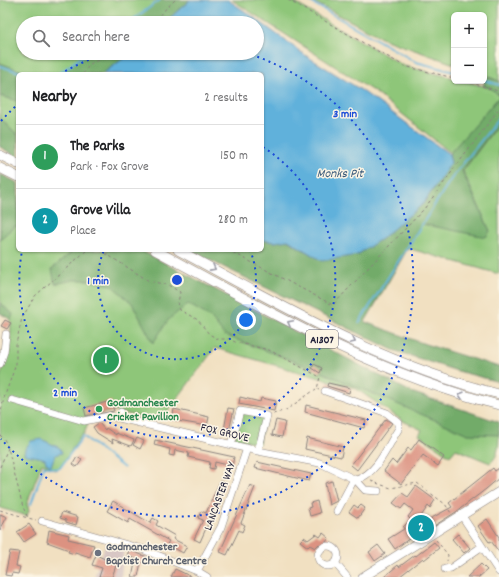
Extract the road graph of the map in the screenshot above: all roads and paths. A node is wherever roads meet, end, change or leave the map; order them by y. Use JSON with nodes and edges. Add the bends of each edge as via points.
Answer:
{"nodes":[{"id":1,"x":175,"y":0,"type":"edge"},
{"id":2,"x":288,"y":0,"type":"edge"},
{"id":3,"x":158,"y":16,"type":"edge"},
{"id":4,"x":98,"y":60,"type":"edge"},
{"id":5,"x":84,"y":72,"type":"edge"},
{"id":6,"x":451,"y":77,"type":"edge"},
{"id":7,"x":475,"y":84,"type":"edge"},
{"id":8,"x":499,"y":95,"type":"edge"},
{"id":9,"x":499,"y":109,"type":"edge"},
{"id":10,"x":0,"y":155,"type":"edge"},
{"id":11,"x":16,"y":163,"type":"edge"},
{"id":12,"x":0,"y":168,"type":"edge"},
{"id":13,"x":16,"y":176,"type":"edge"},
{"id":14,"x":85,"y":252,"type":"edge"},
{"id":15,"x":103,"y":252,"type":"edge"},
{"id":16,"x":159,"y":252,"type":"edge"},
{"id":17,"x":182,"y":252,"type":"edge"},
{"id":18,"x":232,"y":252,"type":"edge"},
{"id":19,"x":6,"y":334,"type":"dead end"},
{"id":20,"x":2,"y":352,"type":"edge"},
{"id":21,"x":0,"y":364,"type":"edge"},
{"id":22,"x":317,"y":389,"type":"junction"},
{"id":23,"x":325,"y":391,"type":"joint"},
{"id":24,"x":499,"y":394,"type":"edge"},
{"id":25,"x":12,"y":400,"type":"dead end"},
{"id":26,"x":499,"y":405,"type":"edge"},
{"id":27,"x":0,"y":416,"type":"edge"},
{"id":28,"x":267,"y":416,"type":"junction"},
{"id":29,"x":0,"y":435,"type":"edge"},
{"id":30,"x":231,"y":445,"type":"junction"},
{"id":31,"x":8,"y":448,"type":"junction"},
{"id":32,"x":247,"y":448,"type":"junction"},
{"id":33,"x":258,"y":451,"type":"junction"},
{"id":34,"x":0,"y":467,"type":"edge"},
{"id":35,"x":364,"y":478,"type":"junction"},
{"id":36,"x":355,"y":480,"type":"junction"},
{"id":37,"x":378,"y":491,"type":"dead end"},
{"id":38,"x":499,"y":492,"type":"edge"},
{"id":39,"x":0,"y":510,"type":"edge"},
{"id":40,"x":337,"y":511,"type":"dead end"},
{"id":41,"x":28,"y":518,"type":"junction"},
{"id":42,"x":459,"y":518,"type":"junction"},
{"id":43,"x":42,"y":521,"type":"joint"},
{"id":44,"x":431,"y":533,"type":"junction"},
{"id":45,"x":481,"y":547,"type":"junction"},
{"id":46,"x":335,"y":562,"type":"dead end"},
{"id":47,"x":445,"y":569,"type":"joint"},
{"id":48,"x":197,"y":570,"type":"junction"},
{"id":49,"x":499,"y":573,"type":"edge"},
{"id":50,"x":207,"y":577,"type":"edge"},
{"id":51,"x":347,"y":577,"type":"edge"},
{"id":52,"x":363,"y":577,"type":"edge"},
{"id":53,"x":496,"y":577,"type":"edge"}],
"edges":[{"from":1,"to":3,"type":"path"},
{"from":2,"to":6,"type":"path","via":[[404,66]]},
{"from":4,"to":5,"type":"path","via":[[90,64]]},
{"from":7,"to":8,"type":"path","via":[[498,91]]},
{"from":9,"to":18,"type":"path","via":[[424,209],[333,305]]},
{"from":10,"to":11,"type":"main road"},
{"from":12,"to":13,"type":"main road"},
{"from":14,"to":27,"type":"path","via":[[35,296],[22,318],[16,344],[16,364]]},
{"from":15,"to":22,"type":"path","via":[[149,281],[168,285],[180,292],[180,310],[198,320],[209,334],[218,339],[230,339],[269,350],[320,377]]},
{"from":26,"to":16,"type":"main road","number":"A1307","one_way":true,"via":[[443,389],[351,353]]},
{"from":17,"to":24,"type":"main road","number":"A1307","one_way":true,"via":[[356,342],[399,361]]},
{"from":19,"to":20,"type":"street"},
{"from":20,"to":21,"type":"street"},
{"from":22,"to":23,"type":"path"},
{"from":22,"to":28,"type":"path","via":[[286,410]]},
{"from":23,"to":35,"type":"street","via":[[387,413],[399,422],[399,428],[374,468]]},
{"from":25,"to":30,"type":"street","name":"FOX GROVE","via":[[84,421],[120,415]]},
{"from":28,"to":30,"type":"street","via":[[240,411]]},
{"from":28,"to":33,"type":"street"},
{"from":29,"to":31,"type":"path"},
{"from":30,"to":32,"type":"street","name":"FOX GROVE"},
{"from":31,"to":34,"type":"path"},
{"from":31,"to":41,"type":"path"},
{"from":32,"to":33,"type":"street","name":"FOX GROVE"},
{"from":32,"to":48,"type":"street","name":"LANCASTER WAY","via":[[221,527]]},
{"from":33,"to":36,"type":"street","name":"FOX GROVE","via":[[320,463]]},
{"from":35,"to":36,"type":"street"},
{"from":35,"to":42,"type":"path","via":[[391,488],[417,483]]},
{"from":36,"to":37,"type":"street","name":"FOX GROVE","via":[[365,490]]},
{"from":36,"to":40,"type":"street"},
{"from":38,"to":42,"type":"main road"},
{"from":39,"to":41,"type":"path"},
{"from":41,"to":43,"type":"path"},
{"from":42,"to":44,"type":"main road"},
{"from":42,"to":45,"type":"street"},
{"from":43,"to":48,"type":"street","via":[[142,549]]},
{"from":44,"to":47,"type":"path","via":[[448,555]]},
{"from":44,"to":52,"type":"main road"},
{"from":45,"to":47,"type":"street","via":[[451,568]]},
{"from":45,"to":49,"type":"street"},
{"from":46,"to":51,"type":"street"},
{"from":48,"to":50,"type":"street"},
{"from":49,"to":53,"type":"street"}]}
